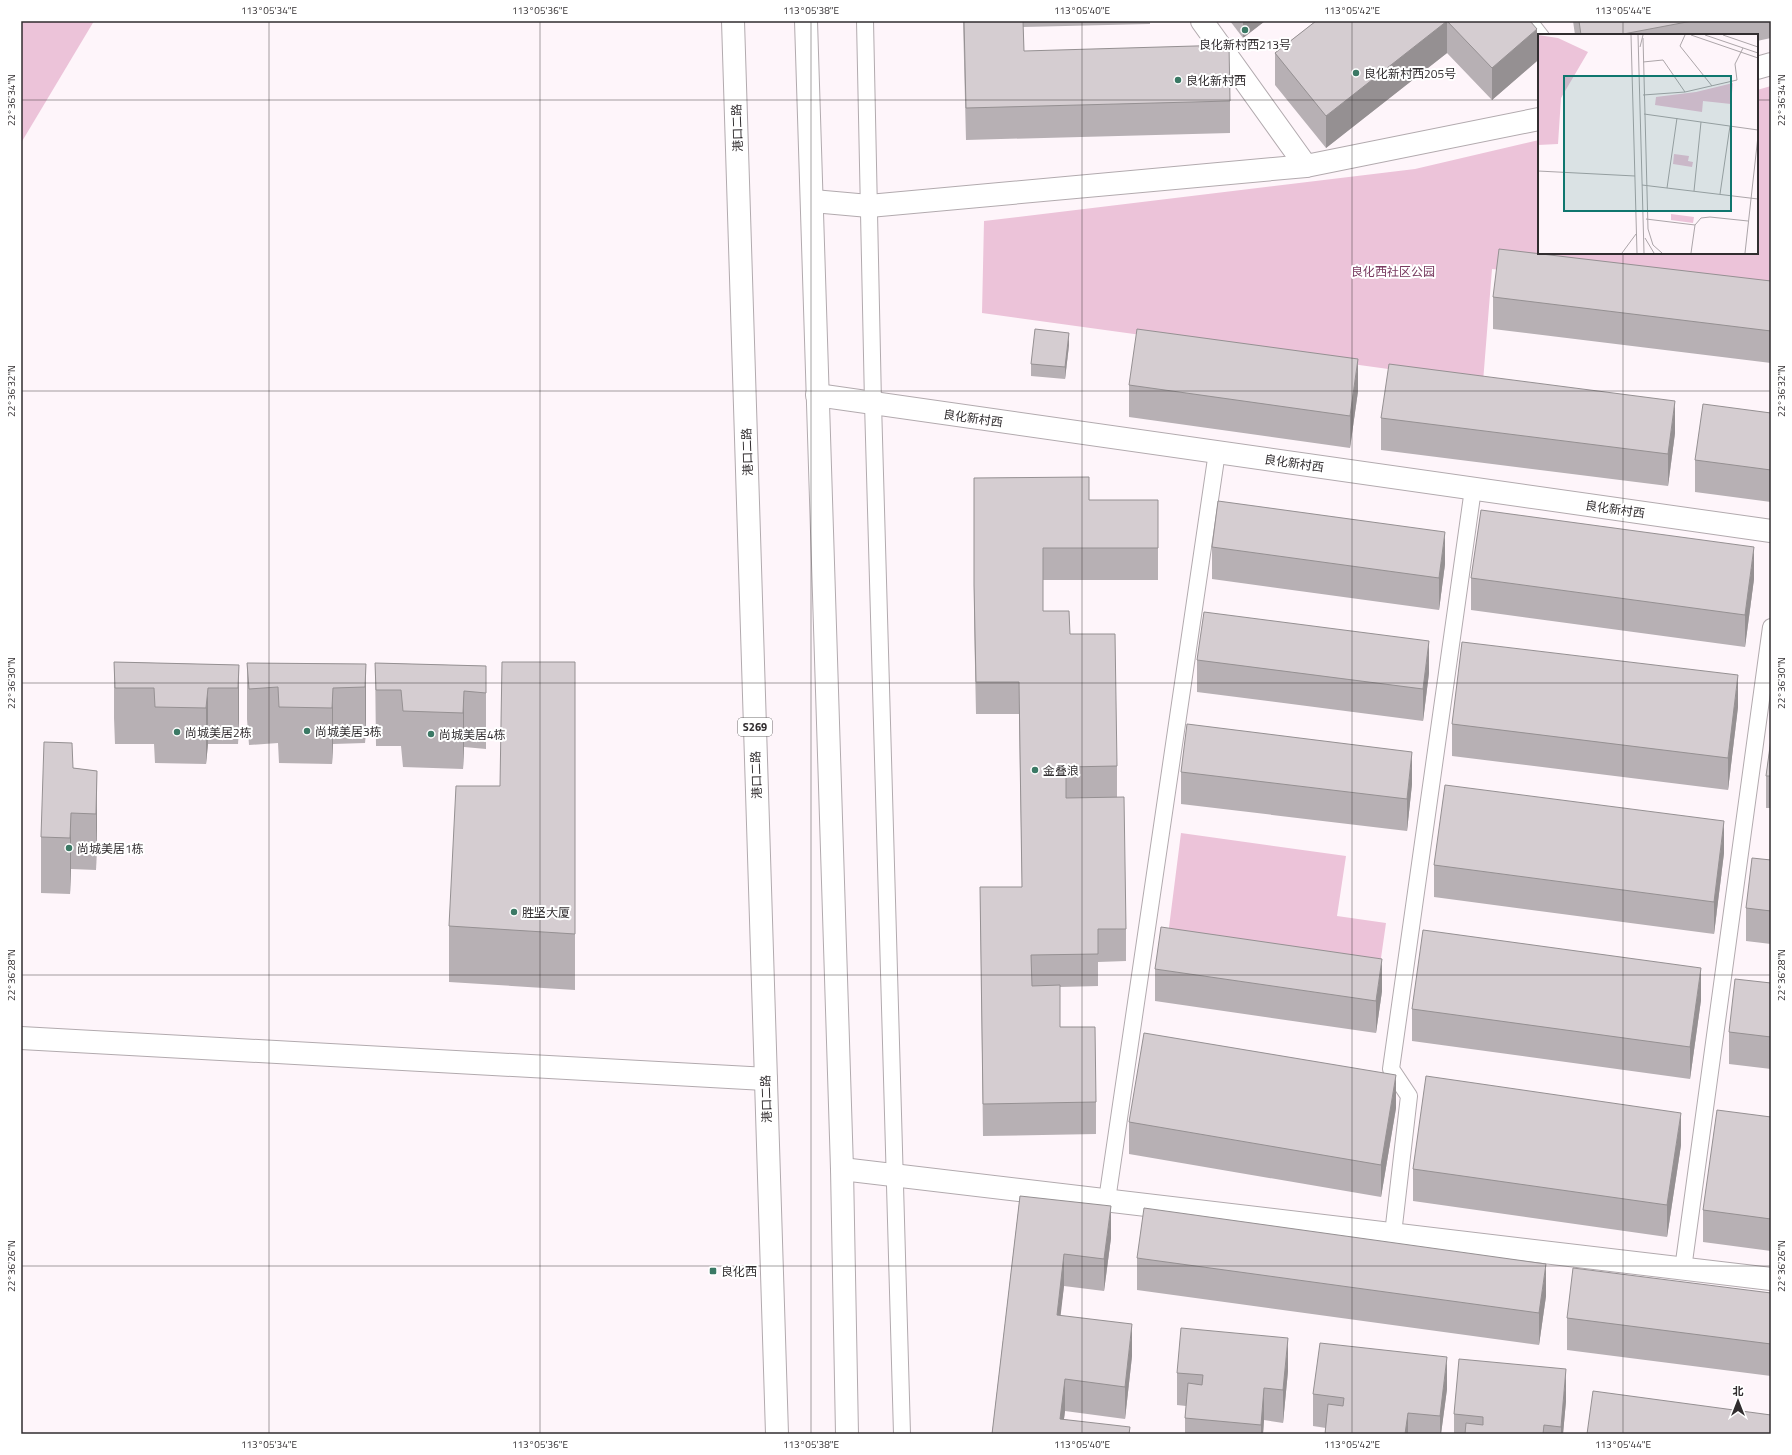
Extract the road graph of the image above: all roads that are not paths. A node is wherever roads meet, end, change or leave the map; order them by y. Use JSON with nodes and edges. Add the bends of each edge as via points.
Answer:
{"nodes":[{"id":1,"x":734,"y":21,"type":"edge"},
{"id":2,"x":806,"y":21,"type":"edge"},
{"id":3,"x":865,"y":21,"type":"edge"},
{"id":4,"x":1202,"y":21,"type":"edge"},
{"id":5,"x":1525,"y":21,"type":"edge"},
{"id":6,"x":1538,"y":38,"type":"edge"},
{"id":7,"x":1771,"y":64,"type":"edge"},
{"id":8,"x":1758,"y":68,"type":"edge"},
{"id":9,"x":1538,"y":119,"type":"edge"},
{"id":10,"x":1306,"y":166,"type":"junction"},
{"id":11,"x":813,"y":201,"type":"junction"},
{"id":12,"x":869,"y":206,"type":"junction"},
{"id":13,"x":817,"y":395,"type":"junction"},
{"id":14,"x":873,"y":404,"type":"junction"},
{"id":15,"x":1217,"y":452,"type":"junction"},
{"id":16,"x":1473,"y":488,"type":"junction"},
{"id":17,"x":1771,"y":531,"type":"edge"},
{"id":18,"x":1771,"y":628,"type":"edge"},
{"id":19,"x":21,"y":1038,"type":"edge"},
{"id":20,"x":766,"y":1079,"type":"junction"},
{"id":21,"x":842,"y":1169,"type":"junction"},
{"id":22,"x":895,"y":1175,"type":"junction"},
{"id":23,"x":1107,"y":1200,"type":"junction"},
{"id":24,"x":1393,"y":1234,"type":"junction"},
{"id":25,"x":1684,"y":1269,"type":"junction"},
{"id":26,"x":1771,"y":1279,"type":"edge"},
{"id":27,"x":777,"y":1434,"type":"edge"},
{"id":28,"x":847,"y":1434,"type":"edge"},
{"id":29,"x":902,"y":1434,"type":"edge"}],
"edges":[{"from":1,"to":20,"type":"street","name":"港口二路","number":"S269"},
{"from":2,"to":11,"type":"street"},
{"from":3,"to":12,"type":"lane"},
{"from":4,"to":10,"type":"street"},
{"from":5,"to":6,"type":"street"},
{"from":7,"to":8,"type":"street"},
{"from":9,"to":10,"type":"street"},
{"from":10,"to":12,"type":"street"},
{"from":11,"to":12,"type":"street"},
{"from":11,"to":13,"type":"street"},
{"from":12,"to":14,"type":"lane"},
{"from":13,"to":14,"type":"street","name":"良化新村西"},
{"from":13,"to":21,"type":"street"},
{"from":14,"to":15,"type":"street","name":"良化新村西"},
{"from":14,"to":22,"type":"lane"},
{"from":15,"to":16,"type":"street","name":"良化新村西"},
{"from":15,"to":23,"type":"lane"},
{"from":16,"to":17,"type":"street","name":"良化新村西"},
{"from":16,"to":24,"type":"lane","via":[[1391,1069],[1409,1096]]},
{"from":18,"to":25,"type":"lane"},
{"from":19,"to":20,"type":"street"},
{"from":20,"to":27,"type":"street","name":"港口二路","number":"S269"},
{"from":21,"to":22,"type":"street"},
{"from":21,"to":28,"type":"street"},
{"from":22,"to":23,"type":"street"},
{"from":22,"to":29,"type":"lane"},
{"from":23,"to":24,"type":"street"},
{"from":24,"to":25,"type":"street"},
{"from":25,"to":26,"type":"street"}]}
